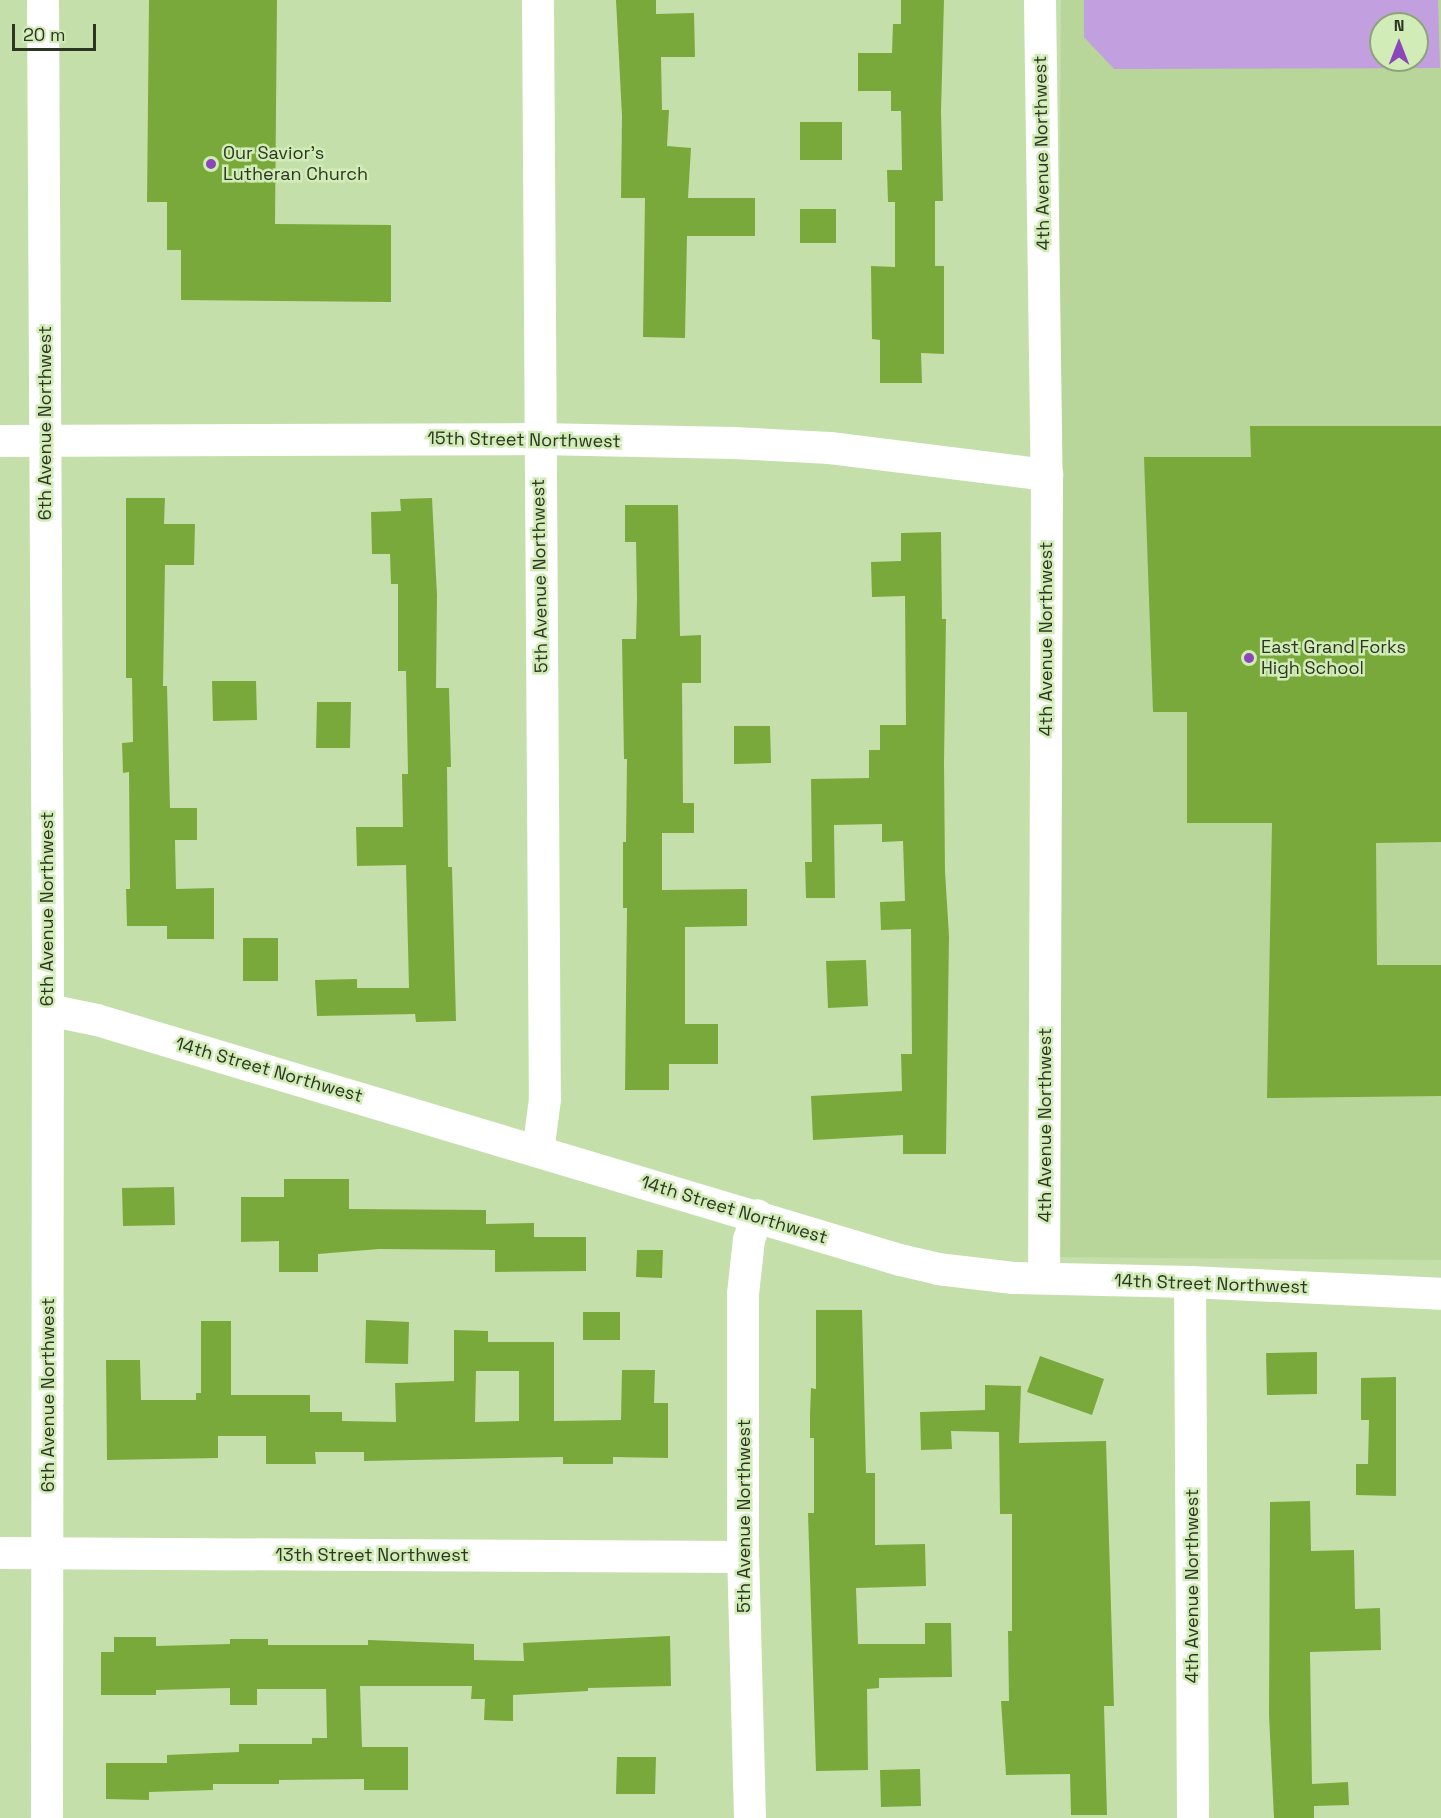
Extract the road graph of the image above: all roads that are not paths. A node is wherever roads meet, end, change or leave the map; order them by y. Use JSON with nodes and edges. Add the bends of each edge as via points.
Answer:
{"nodes":[{"id":1,"x":43,"y":0,"type":"edge"},
{"id":2,"x":538,"y":0,"type":"edge"},
{"id":3,"x":1040,"y":0,"type":"edge"},
{"id":4,"x":539,"y":439,"type":"junction"},
{"id":5,"x":46,"y":440,"type":"junction"},
{"id":6,"x":0,"y":441,"type":"edge"},
{"id":7,"x":1047,"y":475,"type":"junction"},
{"id":8,"x":48,"y":1010,"type":"junction"},
{"id":9,"x":538,"y":1152,"type":"junction"},
{"id":10,"x":757,"y":1215,"type":"junction"},
{"id":11,"x":1044,"y":1278,"type":"junction"},
{"id":12,"x":1190,"y":1282,"type":"junction"},
{"id":13,"x":1441,"y":1294,"type":"edge"},
{"id":14,"x":0,"y":1552,"type":"edge"},
{"id":15,"x":48,"y":1552,"type":"junction"},
{"id":16,"x":743,"y":1557,"type":"junction"},
{"id":17,"x":47,"y":1818,"type":"edge"},
{"id":18,"x":750,"y":1818,"type":"edge"},
{"id":19,"x":1194,"y":1818,"type":"edge"}],
"edges":[{"from":1,"to":5,"type":"street","name":"6th Avenue Northwest"},
{"from":2,"to":4,"type":"street","name":"5th Avenue Northwest"},
{"from":3,"to":7,"type":"street","name":"4th Avenue Northwest"},
{"from":4,"to":5,"type":"street","name":"15th Street Northwest"},
{"from":4,"to":7,"type":"street","name":"15th Street Northwest","via":[[734,442],[830,448]]},
{"from":4,"to":9,"type":"street","name":"5th Avenue Northwest","via":[[545,1099]]},
{"from":5,"to":6,"type":"street","name":"15th Street Northwest"},
{"from":5,"to":8,"type":"street","name":"6th Avenue Northwest"},
{"from":7,"to":11,"type":"street","name":"4th Avenue Northwest"},
{"from":8,"to":9,"type":"street","name":"14th Street Northwest","via":[[97,1020]]},
{"from":8,"to":15,"type":"street","name":"6th Avenue Northwest"},
{"from":9,"to":10,"type":"street","name":"14th Street Northwest"},
{"from":10,"to":11,"type":"street","name":"14th Street Northwest","via":[[938,1269]]},
{"from":10,"to":16,"type":"street","name":"5th Avenue Northwest","via":[[749,1240],[743,1294]]},
{"from":11,"to":12,"type":"street","name":"14th Street Northwest"},
{"from":12,"to":13,"type":"street","name":"14th Street Northwest"},
{"from":12,"to":19,"type":"street","name":"4th Avenue Northwest"},
{"from":14,"to":15,"type":"street","name":"13th Street Northwest"},
{"from":15,"to":16,"type":"street","name":"13th Street Northwest"},
{"from":15,"to":17,"type":"street","name":"6th Avenue Northwest"},
{"from":16,"to":18,"type":"street","name":"5th Avenue Northwest"}]}
